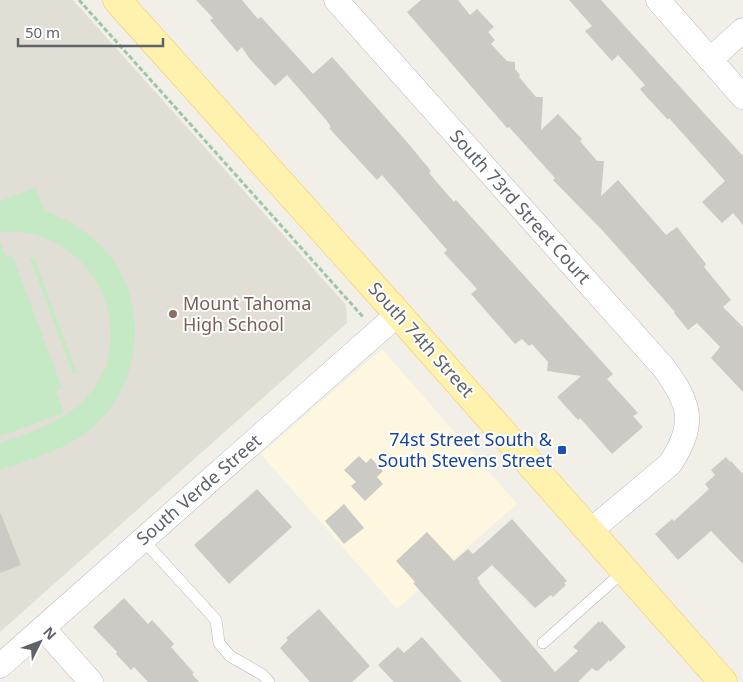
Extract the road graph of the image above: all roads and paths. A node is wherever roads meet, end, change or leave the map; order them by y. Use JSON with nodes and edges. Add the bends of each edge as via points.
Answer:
{"nodes":[{"id":1,"x":79,"y":0,"type":"edge"},
{"id":2,"x":117,"y":0,"type":"edge"},
{"id":3,"x":336,"y":0,"type":"edge"},
{"id":4,"x":658,"y":0,"type":"edge"},
{"id":5,"x":743,"y":30,"type":"edge"},
{"id":6,"x":710,"y":60,"type":"junction"},
{"id":7,"x":743,"y":97,"type":"edge"},
{"id":8,"x":398,"y":314,"type":"junction"},
{"id":9,"x":377,"y":333,"type":"junction"},
{"id":10,"x":590,"y":531,"type":"junction"},
{"id":11,"x":143,"y":540,"type":"junction"},
{"id":12,"x":625,"y":570,"type":"junction"},
{"id":13,"x":43,"y":628,"type":"junction"},
{"id":14,"x":543,"y":644,"type":"dead end"},
{"id":15,"x":0,"y":666,"type":"edge"},
{"id":16,"x":91,"y":682,"type":"edge"},
{"id":17,"x":269,"y":682,"type":"edge"},
{"id":18,"x":723,"y":682,"type":"edge"}],
"edges":[{"from":1,"to":9,"type":"path"},
{"from":2,"to":8,"type":"main road","name":"South 74th Street"},
{"from":3,"to":10,"type":"street","name":"South 73rd Street Court","via":[[664,368],[685,405],[688,424],[680,449],[670,464]]},
{"from":4,"to":6,"type":"street"},
{"from":5,"to":6,"type":"street"},
{"from":6,"to":7,"type":"street"},
{"from":8,"to":9,"type":"street","name":"South Verde Street"},
{"from":8,"to":10,"type":"main road","name":"South 74th Street"},
{"from":9,"to":11,"type":"street","name":"South Verde Street"},
{"from":10,"to":12,"type":"main road","name":"South 74th Street"},
{"from":11,"to":13,"type":"street","name":"South Verde Street"},
{"from":11,"to":17,"type":"lane","via":[[216,620],[219,643],[230,656]]},
{"from":12,"to":14,"type":"lane"},
{"from":12,"to":18,"type":"main road","name":"South 74th Street"},
{"from":13,"to":15,"type":"street","name":"South Verde Street"},
{"from":13,"to":16,"type":"street"}]}
